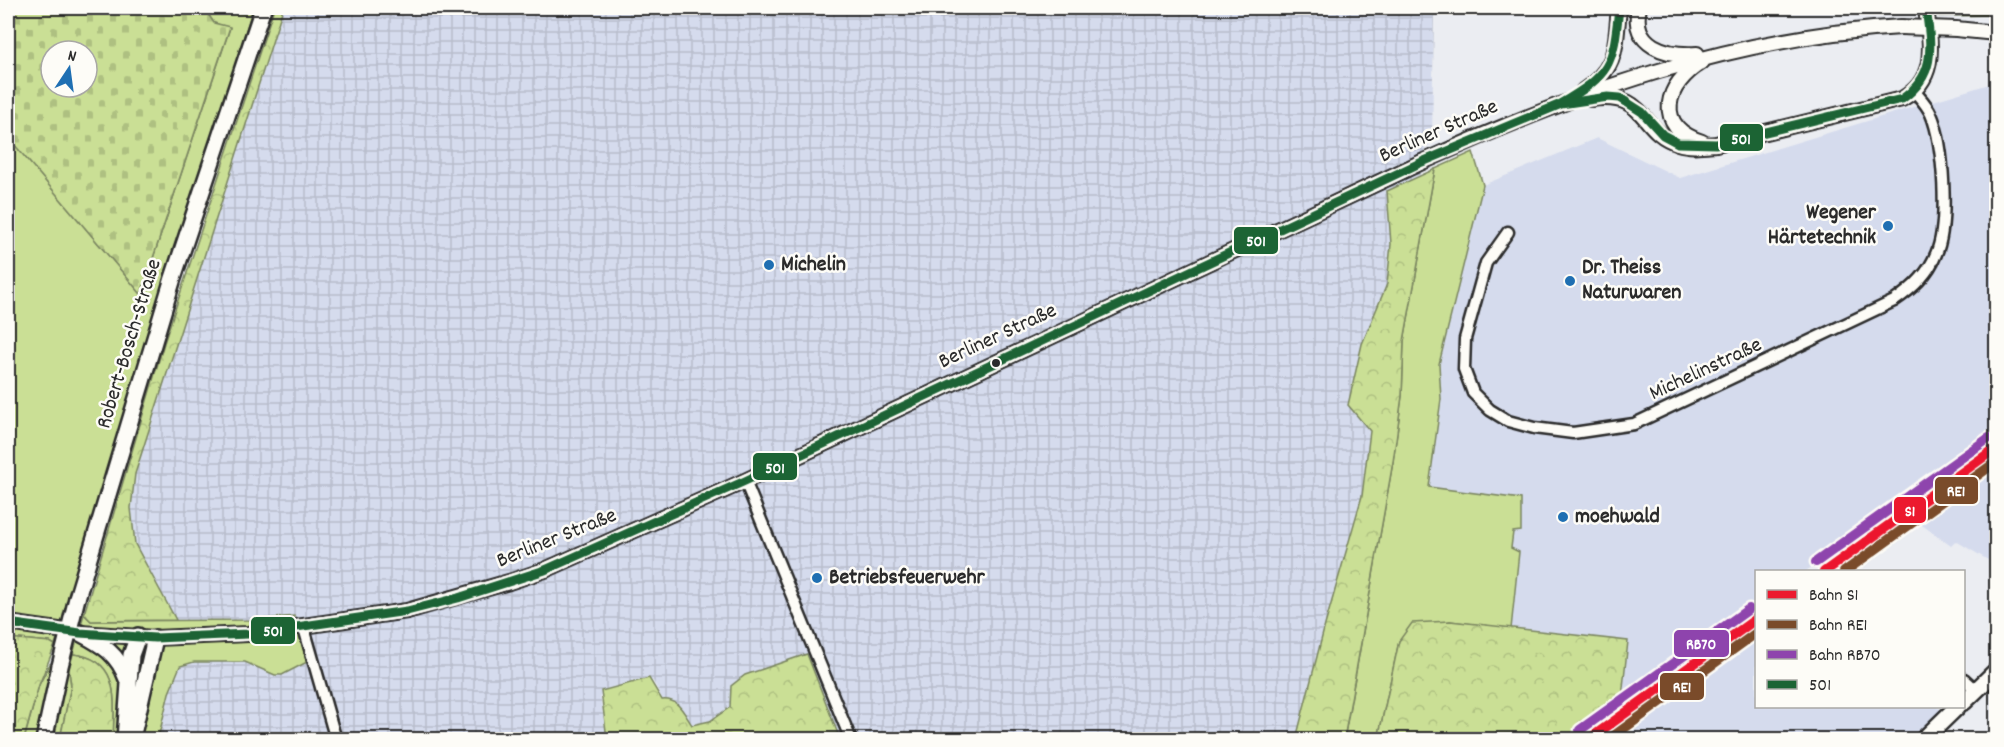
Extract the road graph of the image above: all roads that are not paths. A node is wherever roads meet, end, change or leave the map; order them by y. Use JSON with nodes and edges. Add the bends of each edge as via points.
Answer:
{"nodes":[{"id":1,"x":263,"y":8,"type":"edge"},
{"id":2,"x":1619,"y":8,"type":"edge"},
{"id":3,"x":1639,"y":8,"type":"edge"},
{"id":4,"x":1926,"y":8,"type":"edge"},
{"id":5,"x":1996,"y":33,"type":"edge"},
{"id":6,"x":1732,"y":50,"type":"junction"},
{"id":7,"x":1915,"y":92,"type":"junction"},
{"id":8,"x":1561,"y":104,"type":"junction"},
{"id":9,"x":1716,"y":144,"type":"junction"},
{"id":10,"x":1508,"y":232,"type":"dead end"},
{"id":11,"x":745,"y":481,"type":"junction"},
{"id":12,"x":8,"y":623,"type":"edge"},
{"id":13,"x":304,"y":628,"type":"junction"},
{"id":14,"x":80,"y":633,"type":"junction"},
{"id":15,"x":138,"y":636,"type":"junction"},
{"id":16,"x":155,"y":638,"type":"junction"},
{"id":17,"x":1996,"y":671,"type":"edge"},
{"id":18,"x":1965,"y":680,"type":"edge"},
{"id":19,"x":128,"y":684,"type":"junction"},
{"id":20,"x":1976,"y":690,"type":"junction"},
{"id":21,"x":1965,"y":701,"type":"edge"},
{"id":22,"x":1956,"y":708,"type":"edge"},
{"id":23,"x":42,"y":739,"type":"edge"},
{"id":24,"x":124,"y":740,"type":"edge"},
{"id":25,"x":133,"y":740,"type":"edge"},
{"id":26,"x":336,"y":740,"type":"edge"},
{"id":27,"x":851,"y":740,"type":"edge"},
{"id":28,"x":1923,"y":740,"type":"edge"}],
"edges":[{"from":1,"to":23,"type":"main road","name":"Robert-Bosch-Straße","bridge":true,"via":[[173,278],[77,598]]},
{"from":2,"to":8,"type":"street","via":[[1617,42],[1607,70],[1585,90]]},
{"from":3,"to":6,"type":"street","via":[[1641,34],[1660,51],[1684,54]]},
{"from":4,"to":7,"type":"street","via":[[1930,56],[1923,81]]},
{"from":5,"to":6,"type":"street","name":"Berliner Straße","bridge":true,"via":[[1901,27],[1805,36]]},
{"from":6,"to":8,"type":"street","name":"Berliner Straße"},
{"from":6,"to":9,"type":"street","via":[[1700,63],[1682,77],[1672,88],[1669,102],[1671,115],[1687,135]]},
{"from":7,"to":9,"type":"street","via":[[1895,101]]},
{"from":7,"to":10,"type":"street","name":"Michelinstraße","via":[[1927,106],[1936,128],[1944,202],[1941,241],[1919,281],[1894,302],[1634,424],[1573,433],[1534,428],[1497,416],[1473,393],[1464,369],[1465,339],[1486,264]]},
{"from":8,"to":9,"type":"street","via":[[1620,98],[1678,143]]},
{"from":8,"to":11,"type":"street","name":"Berliner Straße","via":[[1422,162]]},
{"from":11,"to":13,"type":"street","name":"Berliner Straße","via":[[545,570],[509,582],[407,610]]},
{"from":11,"to":27,"type":"street"},
{"from":12,"to":14,"type":"street","name":"Berliner Straße"},
{"from":13,"to":16,"type":"street","name":"Berliner Straße"},
{"from":13,"to":26,"type":"street"},
{"from":14,"to":15,"type":"street","name":"Berliner Straße"},
{"from":14,"to":19,"type":"main road","via":[[113,653],[122,663]]},
{"from":15,"to":16,"type":"street","name":"Berliner Straße"},
{"from":15,"to":19,"type":"main road"},
{"from":16,"to":25,"type":"main road"},
{"from":17,"to":20,"type":"main road"},
{"from":18,"to":20,"type":"street"},
{"from":19,"to":24,"type":"main road"},
{"from":20,"to":21,"type":"main road"},
{"from":22,"to":28,"type":"main road"}]}
